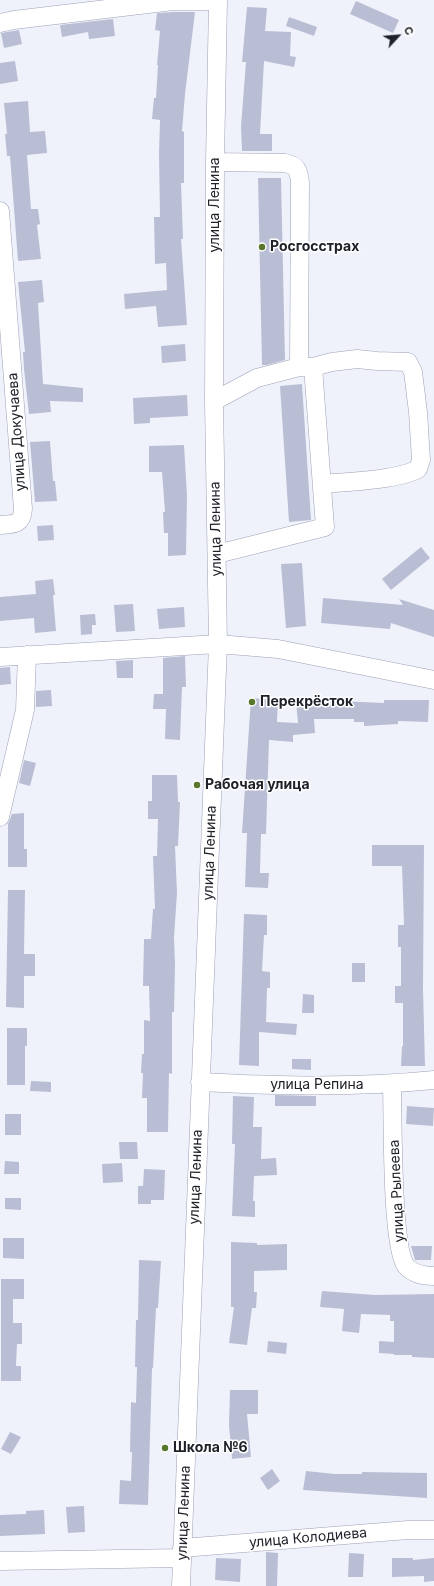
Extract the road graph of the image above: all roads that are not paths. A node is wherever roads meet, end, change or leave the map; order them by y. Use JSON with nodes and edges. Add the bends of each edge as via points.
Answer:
{"nodes":[{"id":1,"x":218,"y":1,"type":"edge"},
{"id":2,"x":0,"y":23,"type":"edge"},
{"id":3,"x":215,"y":162,"type":"junction"},
{"id":4,"x":0,"y":211,"type":"edge"},
{"id":5,"x":306,"y":367,"type":"junction"},
{"id":6,"x":214,"y":401,"type":"junction"},
{"id":7,"x":322,"y":484,"type":"junction"},
{"id":8,"x":0,"y":525,"type":"edge"},
{"id":9,"x":217,"y":554,"type":"junction"},
{"id":10,"x":218,"y":644,"type":"junction"},
{"id":11,"x":27,"y":655,"type":"junction"},
{"id":12,"x":0,"y":657,"type":"edge"},
{"id":13,"x":434,"y":680,"type":"edge"},
{"id":14,"x":0,"y":817,"type":"edge"},
{"id":15,"x":434,"y":1080,"type":"edge"},
{"id":16,"x":200,"y":1082,"type":"junction"},
{"id":17,"x":392,"y":1084,"type":"junction"},
{"id":18,"x":434,"y":1276,"type":"edge"},
{"id":19,"x":434,"y":1530,"type":"edge"},
{"id":20,"x":182,"y":1553,"type":"junction"},
{"id":21,"x":0,"y":1561,"type":"edge"},
{"id":22,"x":181,"y":1586,"type":"edge"}],
"edges":[{"from":1,"to":2,"type":"street","via":[[173,1]]},
{"from":1,"to":3,"type":"street","name":"улица Ленина"},
{"from":3,"to":5,"type":"street","via":[[285,163],[295,166],[298,171]]},
{"from":3,"to":6,"type":"street","name":"улица Ленина"},
{"from":4,"to":8,"type":"street","name":"улица Докучаева","via":[[23,509],[17,523]]},
{"from":5,"to":6,"type":"street","via":[[257,378]]},
{"from":5,"to":7,"type":"street"},
{"from":5,"to":7,"type":"street","via":[[357,359],[408,362],[413,372],[421,460],[418,469],[391,476]]},
{"from":6,"to":9,"type":"street","name":"улица Ленина"},
{"from":7,"to":9,"type":"street","via":[[325,527]]},
{"from":9,"to":10,"type":"street","name":"улица Ленина"},
{"from":10,"to":11,"type":"street"},
{"from":10,"to":13,"type":"street","via":[[278,649]]},
{"from":10,"to":16,"type":"street","name":"улица Ленина"},
{"from":11,"to":12,"type":"street"},
{"from":11,"to":14,"type":"street","via":[[25,710]]},
{"from":15,"to":17,"type":"street","name":"улица Репина"},
{"from":16,"to":17,"type":"street","name":"улица Репина","via":[[262,1085]]},
{"from":16,"to":20,"type":"street","name":"улица Ленина"},
{"from":17,"to":18,"type":"street","name":"улица Рылеева","via":[[395,1191],[400,1252],[406,1266],[416,1274]]},
{"from":19,"to":20,"type":"street","name":"улица Колодиева","via":[[408,1530]]},
{"from":20,"to":21,"type":"street","name":"улица Колодиева"},
{"from":20,"to":22,"type":"street","name":"улица Ленина"}]}
